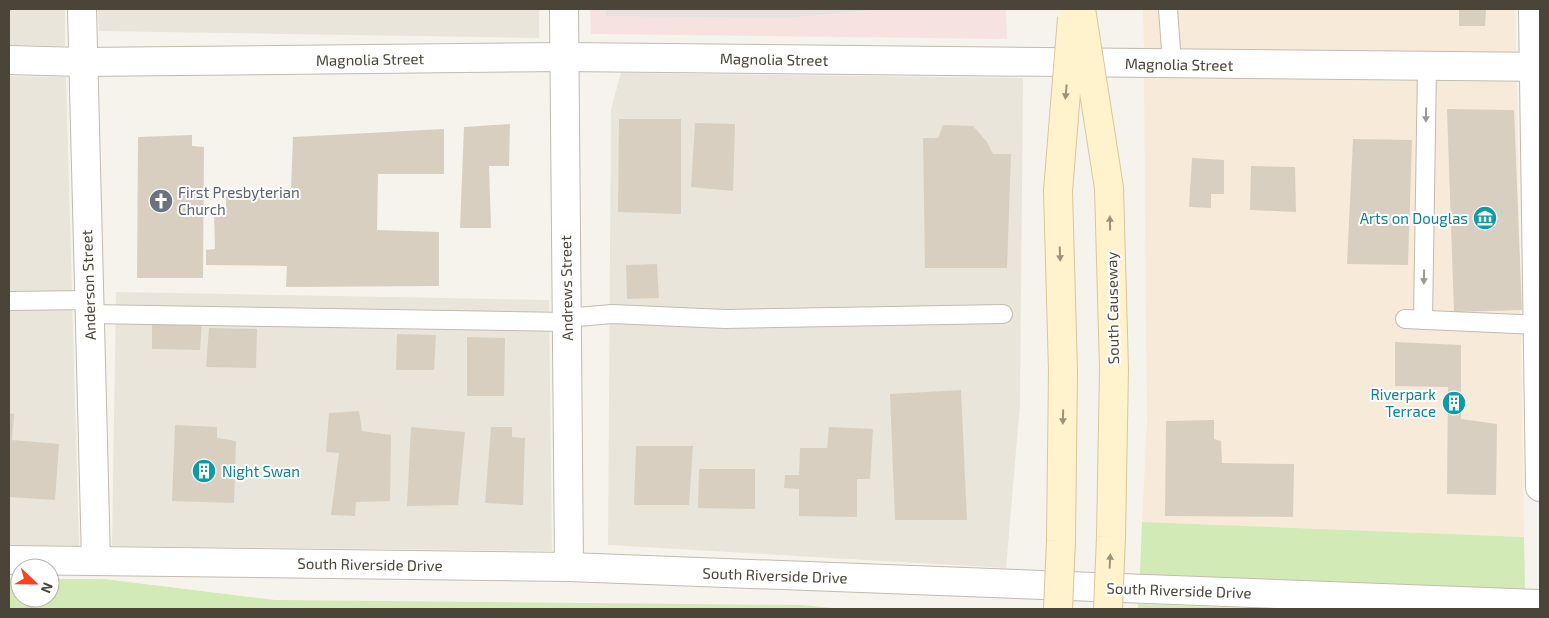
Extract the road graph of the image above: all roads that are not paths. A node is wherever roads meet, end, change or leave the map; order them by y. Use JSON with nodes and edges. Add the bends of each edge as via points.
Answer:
{"nodes":[{"id":1,"x":82,"y":9,"type":"edge"},
{"id":2,"x":564,"y":9,"type":"edge"},
{"id":3,"x":1073,"y":9,"type":"edge"},
{"id":4,"x":1081,"y":9,"type":"edge"},
{"id":5,"x":1168,"y":9,"type":"edge"},
{"id":6,"x":1533,"y":9,"type":"edge"},
{"id":7,"x":565,"y":57,"type":"junction"},
{"id":8,"x":9,"y":60,"type":"edge"},
{"id":9,"x":82,"y":62,"type":"junction"},
{"id":10,"x":1172,"y":63,"type":"junction"},
{"id":11,"x":1427,"y":66,"type":"junction"},
{"id":12,"x":1537,"y":67,"type":"edge"},
{"id":13,"x":9,"y":301,"type":"edge"},
{"id":14,"x":89,"y":307,"type":"junction"},
{"id":15,"x":1003,"y":314,"type":"dead end"},
{"id":16,"x":1405,"y":319,"type":"dead end"},
{"id":17,"x":567,"y":320,"type":"junction"},
{"id":18,"x":1423,"y":320,"type":"junction"},
{"id":19,"x":1539,"y":326,"type":"edge"},
{"id":20,"x":1540,"y":487,"type":"edge"},
{"id":21,"x":9,"y":560,"type":"edge"},
{"id":22,"x":96,"y":561,"type":"junction"},
{"id":23,"x":569,"y":567,"type":"junction"},
{"id":24,"x":1281,"y":602,"type":"edge"},
{"id":25,"x":1540,"y":604,"type":"edge"},
{"id":26,"x":1058,"y":609,"type":"edge"},
{"id":27,"x":1108,"y":609,"type":"edge"}],
"edges":[{"from":1,"to":9,"type":"street","name":"Anderson Street"},
{"from":2,"to":7,"type":"street","name":"Andrews Street"},
{"from":3,"to":26,"type":"main road","one_way":true,"bridge":true,"via":[[1058,191],[1063,371]]},
{"from":27,"to":4,"type":"main road","name":"South Causeway","one_way":true,"bridge":true,"via":[[1114,369],[1109,188]]},
{"from":5,"to":10,"type":"lane"},
{"from":6,"to":12,"type":"street"},
{"from":7,"to":9,"type":"street","name":"Magnolia Street"},
{"from":7,"to":10,"type":"street","name":"Magnolia Street"},
{"from":7,"to":17,"type":"street","name":"Andrews Street"},
{"from":8,"to":9,"type":"street","name":"Magnolia Street"},
{"from":9,"to":14,"type":"street","name":"Anderson Street"},
{"from":10,"to":11,"type":"street","name":"Magnolia Street"},
{"from":11,"to":12,"type":"street","name":"Magnolia Street"},
{"from":11,"to":18,"type":"lane","one_way":true},
{"from":12,"to":19,"type":"street"},
{"from":13,"to":14,"type":"lane"},
{"from":14,"to":17,"type":"lane"},
{"from":14,"to":22,"type":"street","name":"Anderson Street"},
{"from":15,"to":17,"type":"lane","via":[[725,319],[612,314]]},
{"from":16,"to":18,"type":"lane"},
{"from":17,"to":23,"type":"street","name":"Andrews Street"},
{"from":18,"to":19,"type":"lane"},
{"from":19,"to":20,"type":"street"},
{"from":21,"to":22,"type":"street","name":"South Riverside Drive"},
{"from":22,"to":23,"type":"street","name":"South Riverside Drive"},
{"from":23,"to":24,"type":"street","name":"South Riverside Drive"},
{"from":24,"to":25,"type":"street","name":"South Riverside Drive"}]}
